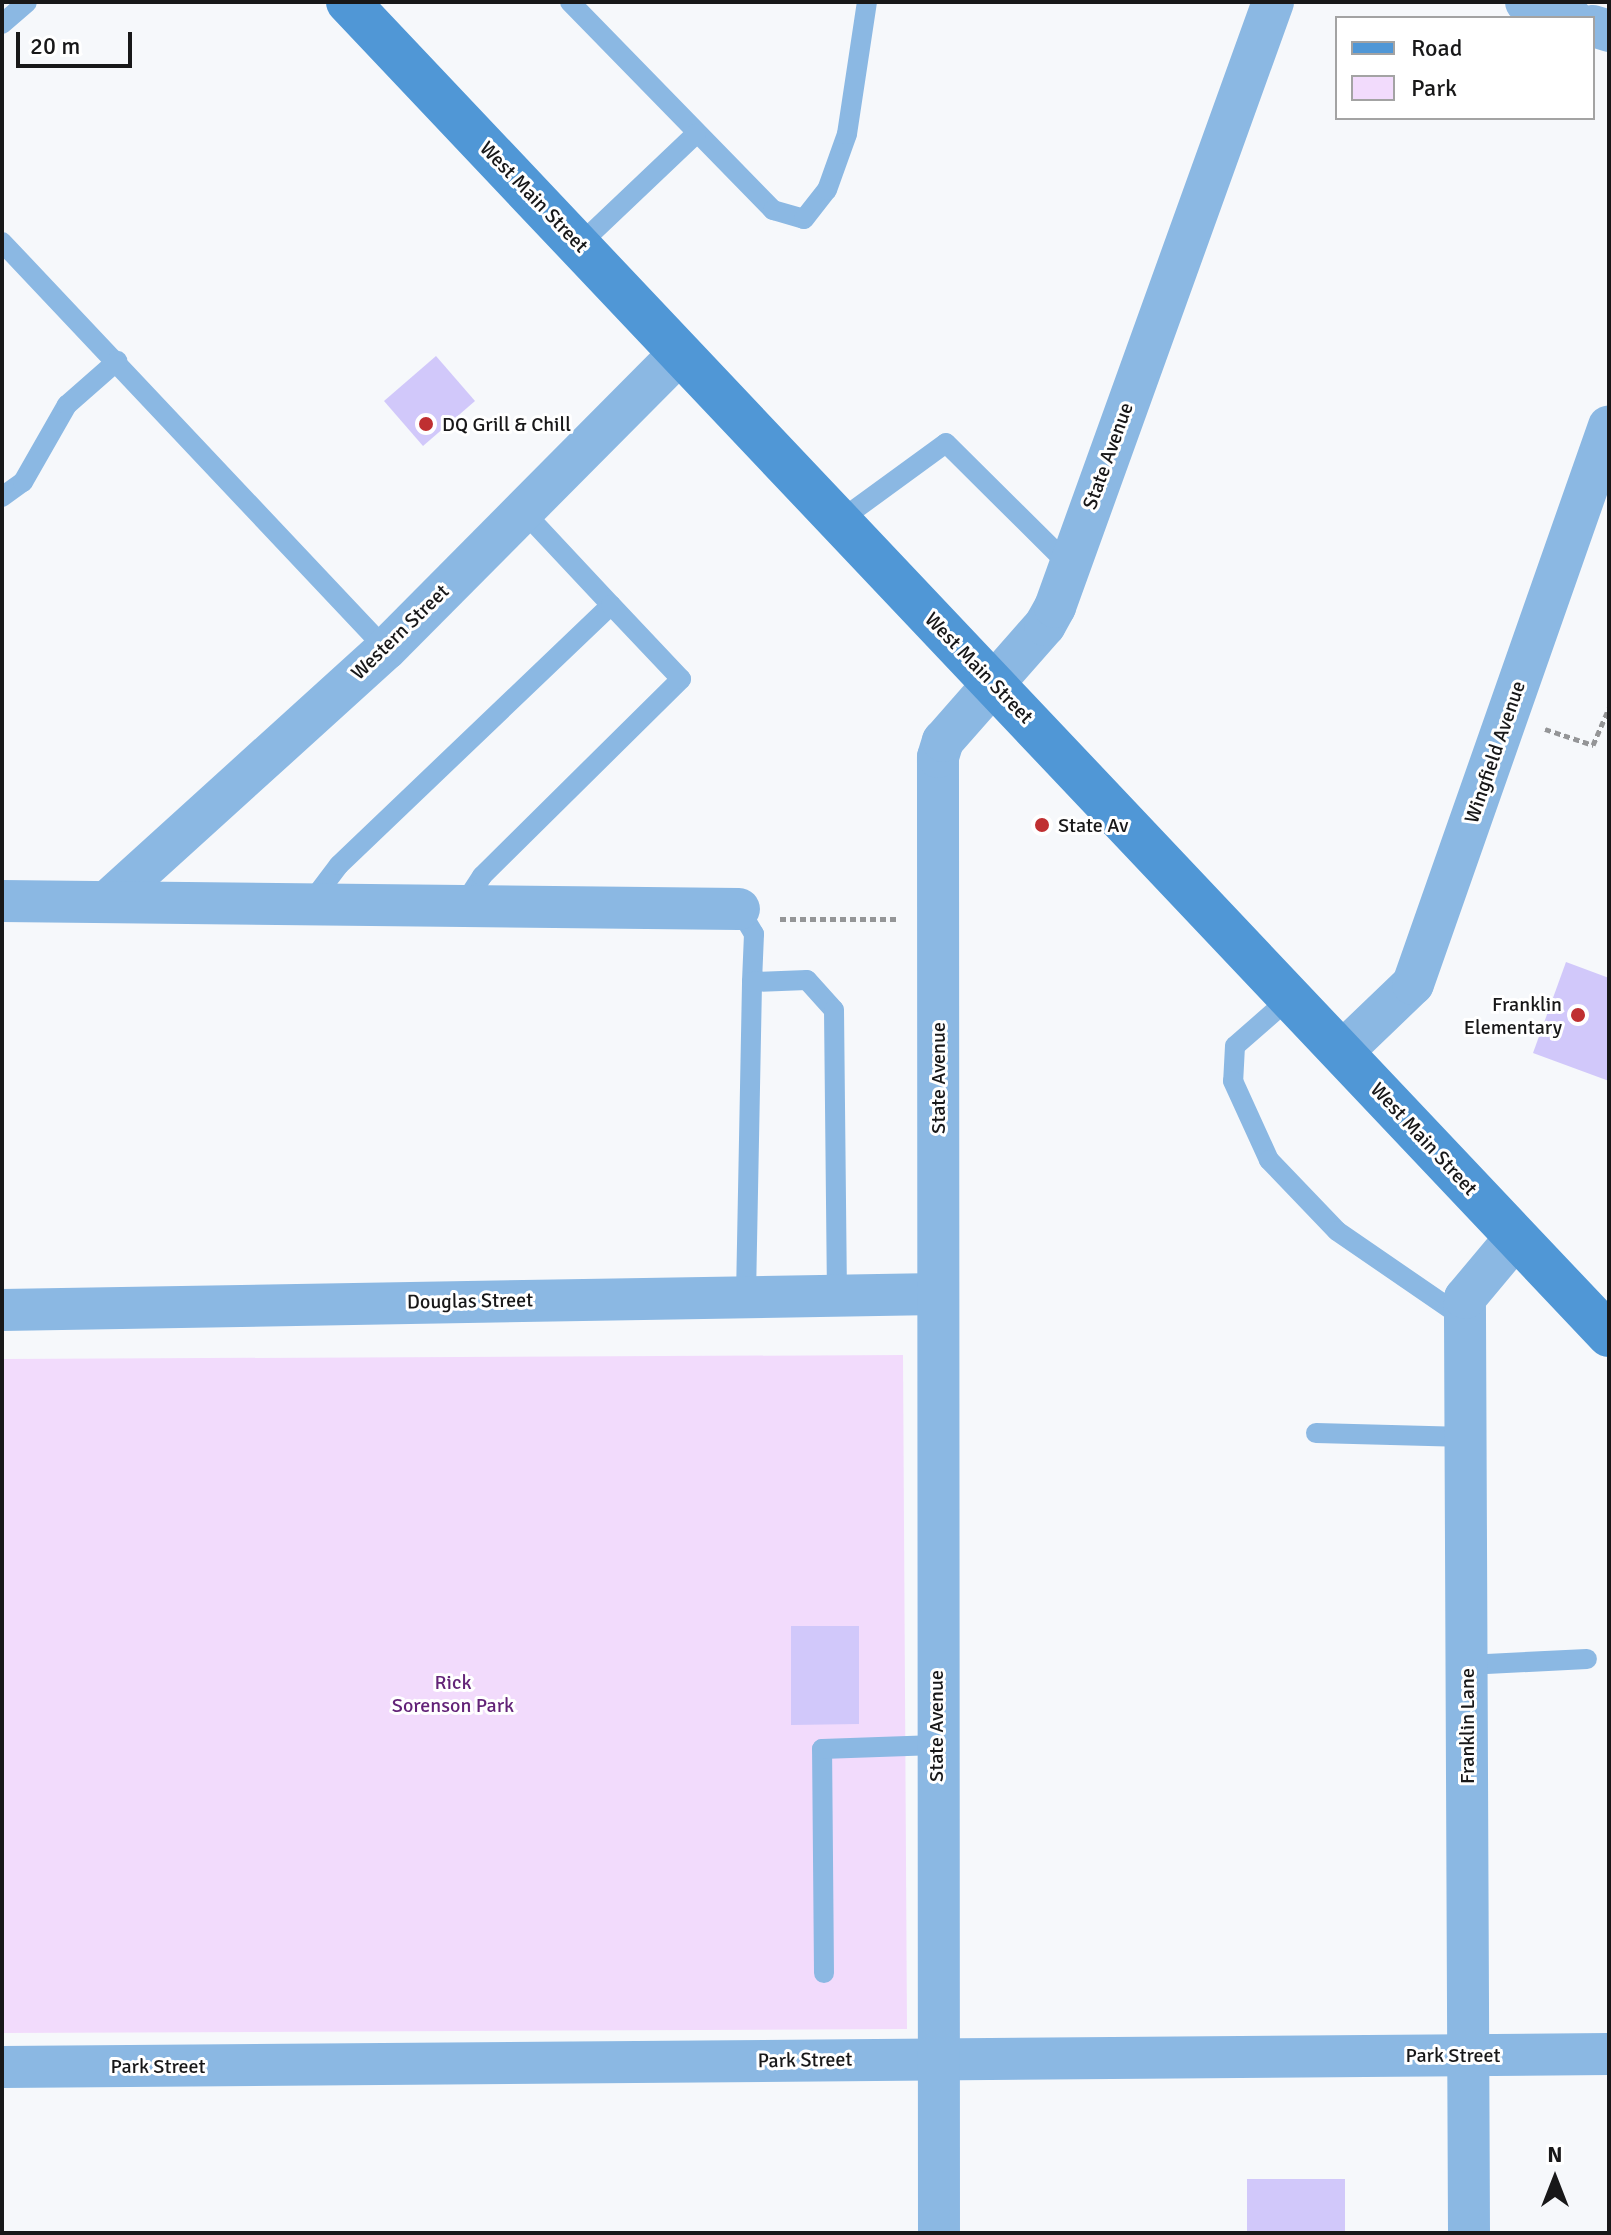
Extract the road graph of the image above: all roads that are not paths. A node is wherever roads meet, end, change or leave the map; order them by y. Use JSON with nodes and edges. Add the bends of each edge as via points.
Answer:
{"nodes":[{"id":1,"x":27,"y":2,"type":"edge"},
{"id":2,"x":348,"y":2,"type":"edge"},
{"id":3,"x":570,"y":2,"type":"edge"},
{"id":4,"x":867,"y":2,"type":"edge"},
{"id":5,"x":1273,"y":2,"type":"edge"},
{"id":6,"x":1526,"y":2,"type":"edge"},
{"id":7,"x":1565,"y":16,"type":"edge"},
{"id":8,"x":2,"y":24,"type":"edge"},
{"id":9,"x":696,"y":134,"type":"junction"},
{"id":10,"x":2,"y":242,"type":"edge"},
{"id":11,"x":580,"y":244,"type":"junction"},
{"id":12,"x":680,"y":353,"type":"junction"},
{"id":13,"x":117,"y":361,"type":"junction"},
{"id":14,"x":1609,"y":426,"type":"edge"},
{"id":15,"x":2,"y":497,"type":"edge"},
{"id":16,"x":522,"y":510,"type":"junction"},
{"id":17,"x":839,"y":521,"type":"junction"},
{"id":18,"x":1069,"y":565,"type":"junction"},
{"id":19,"x":611,"y":605,"type":"junction"},
{"id":20,"x":386,"y":649,"type":"junction"},
{"id":21,"x":994,"y":684,"type":"junction"},
{"id":22,"x":109,"y":900,"type":"junction"},
{"id":23,"x":2,"y":901,"type":"edge"},
{"id":24,"x":308,"y":906,"type":"junction"},
{"id":25,"x":462,"y":907,"type":"junction"},
{"id":26,"x":739,"y":909,"type":"joint"},
{"id":27,"x":752,"y":982,"type":"junction"},
{"id":28,"x":1291,"y":997,"type":"junction"},
{"id":29,"x":1342,"y":1052,"type":"junction"},
{"id":30,"x":1516,"y":1237,"type":"junction"},
{"id":31,"x":837,"y":1294,"type":"junction"},
{"id":32,"x":937,"y":1294,"type":"junction"},
{"id":33,"x":746,"y":1296,"type":"junction"},
{"id":34,"x":2,"y":1310,"type":"edge"},
{"id":35,"x":1465,"y":1319,"type":"junction"},
{"id":36,"x":1609,"y":1335,"type":"edge"},
{"id":37,"x":1316,"y":1433,"type":"dead end"},
{"id":38,"x":1466,"y":1437,"type":"junction"},
{"id":39,"x":1587,"y":1659,"type":"dead end"},
{"id":40,"x":1467,"y":1665,"type":"junction"},
{"id":41,"x":936,"y":1745,"type":"junction"},
{"id":42,"x":824,"y":1973,"type":"dead end"},
{"id":43,"x":1609,"y":2054,"type":"edge"},
{"id":44,"x":1469,"y":2055,"type":"junction"},
{"id":45,"x":936,"y":2058,"type":"junction"},
{"id":46,"x":2,"y":2067,"type":"edge"},
{"id":47,"x":939,"y":2233,"type":"edge"},
{"id":48,"x":1469,"y":2233,"type":"edge"}],
"edges":[{"from":1,"to":8,"type":"lane"},
{"from":2,"to":11,"type":"main road","name":"West Main Street"},
{"from":3,"to":9,"type":"lane"},
{"from":4,"to":9,"type":"lane","via":[[847,134],[827,190],[804,219],[773,210]]},
{"from":5,"to":18,"type":"street","name":"State Avenue"},
{"from":6,"to":7,"type":"street"},
{"from":9,"to":11,"type":"lane"},
{"from":10,"to":13,"type":"lane"},
{"from":11,"to":12,"type":"main road","name":"West Main Street"},
{"from":12,"to":16,"type":"street","name":"Western Street"},
{"from":12,"to":17,"type":"main road","name":"West Main Street"},
{"from":13,"to":15,"type":"lane","via":[[67,405],[23,482]]},
{"from":13,"to":20,"type":"lane"},
{"from":14,"to":29,"type":"street","name":"Wingfield Avenue","via":[[1413,984]]},
{"from":16,"to":19,"type":"lane"},
{"from":16,"to":20,"type":"street","name":"Western Street"},
{"from":17,"to":18,"type":"lane","via":[[946,443]]},
{"from":17,"to":21,"type":"main road","name":"West Main Street"},
{"from":18,"to":21,"type":"street","name":"State Avenue","via":[[1045,625]]},
{"from":19,"to":24,"type":"lane","via":[[339,865]]},
{"from":19,"to":25,"type":"lane","via":[[681,679],[482,876]]},
{"from":20,"to":22,"type":"street","name":"Western Street"},
{"from":21,"to":28,"type":"main road","name":"West Main Street"},
{"from":21,"to":32,"type":"street","name":"State Avenue","via":[[943,741],[938,757]]},
{"from":22,"to":23,"type":"street"},
{"from":22,"to":24,"type":"street"},
{"from":24,"to":25,"type":"street"},
{"from":25,"to":26,"type":"street"},
{"from":26,"to":27,"type":"lane","via":[[754,934]]},
{"from":27,"to":31,"type":"lane","via":[[807,980],[834,1010]]},
{"from":27,"to":33,"type":"lane"},
{"from":28,"to":29,"type":"main road","name":"West Main Street"},
{"from":28,"to":35,"type":"lane","via":[[1235,1046],[1233,1081],[1269,1160],[1337,1231]]},
{"from":29,"to":30,"type":"main road","name":"West Main Street"},
{"from":30,"to":35,"type":"street","name":"Franklin Lane","via":[[1465,1298]]},
{"from":30,"to":36,"type":"main road","name":"West Main Street"},
{"from":31,"to":32,"type":"street","name":"Douglas Street"},
{"from":31,"to":33,"type":"street","name":"Douglas Street"},
{"from":32,"to":41,"type":"street","name":"State Avenue"},
{"from":33,"to":34,"type":"street","name":"Douglas Street"},
{"from":35,"to":38,"type":"street","name":"Franklin Lane"},
{"from":37,"to":38,"type":"lane"},
{"from":38,"to":40,"type":"street","name":"Franklin Lane"},
{"from":39,"to":40,"type":"lane"},
{"from":40,"to":44,"type":"street","name":"Franklin Lane"},
{"from":41,"to":42,"type":"lane","via":[[822,1749]]},
{"from":41,"to":45,"type":"street","name":"State Avenue"},
{"from":43,"to":44,"type":"street","name":"Park Street"},
{"from":44,"to":45,"type":"street","name":"Park Street"},
{"from":44,"to":48,"type":"street","name":"Franklin Lane"},
{"from":45,"to":46,"type":"street","name":"Park Street"},
{"from":45,"to":47,"type":"street","name":"State Avenue"}]}
